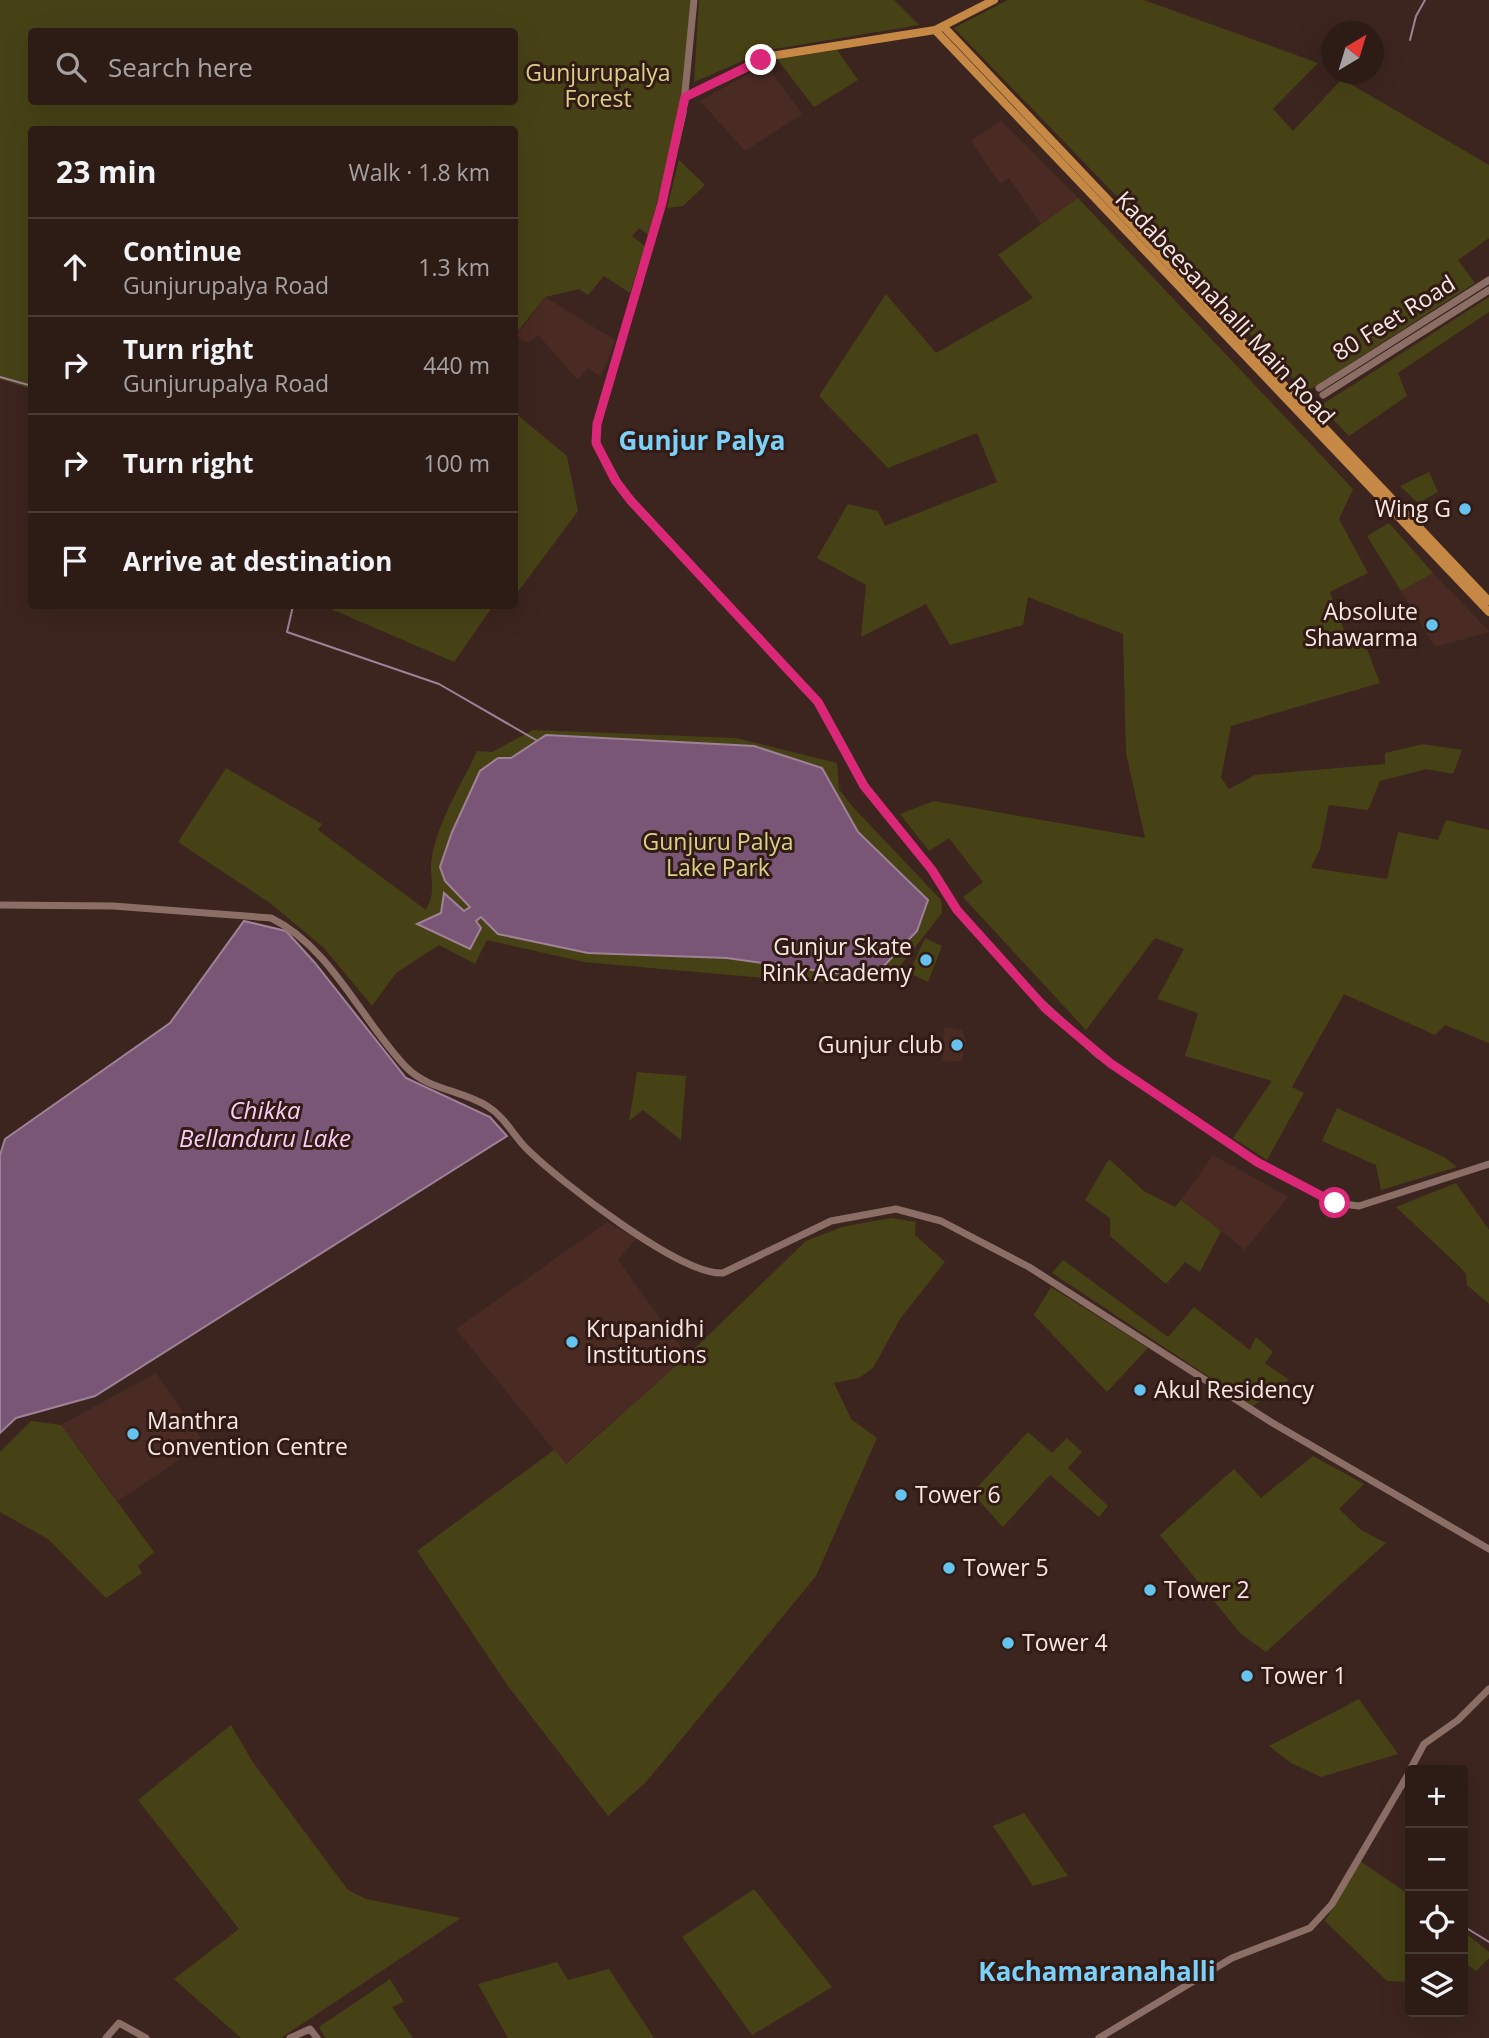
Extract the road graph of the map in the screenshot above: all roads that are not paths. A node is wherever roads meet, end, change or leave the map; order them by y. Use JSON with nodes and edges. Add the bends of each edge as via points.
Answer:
{"nodes":[{"id":1,"x":694,"y":0,"type":"edge"},
{"id":2,"x":995,"y":0,"type":"edge"},
{"id":3,"x":939,"y":28,"type":"junction"},
{"id":4,"x":685,"y":97,"type":"junction"},
{"id":5,"x":1489,"y":281,"type":"edge"},
{"id":6,"x":1489,"y":290,"type":"edge"},
{"id":7,"x":1299,"y":409,"type":"junction"},
{"id":8,"x":1489,"y":601,"type":"edge"},
{"id":9,"x":1489,"y":612,"type":"edge"},
{"id":10,"x":0,"y":905,"type":"edge"},
{"id":11,"x":1489,"y":1164,"type":"edge"},
{"id":12,"x":1489,"y":1549,"type":"edge"},
{"id":13,"x":1489,"y":1689,"type":"edge"},
{"id":14,"x":1413,"y":1765,"type":"edge"},
{"id":15,"x":1405,"y":1779,"type":"edge"},
{"id":16,"x":106,"y":2038,"type":"edge"},
{"id":17,"x":146,"y":2038,"type":"edge"},
{"id":18,"x":289,"y":2038,"type":"edge"},
{"id":19,"x":317,"y":2038,"type":"edge"},
{"id":20,"x":1098,"y":2038,"type":"edge"}],
"edges":[{"from":1,"to":4,"type":"street"},
{"from":2,"to":3,"type":"main road"},
{"from":3,"to":4,"type":"main road","via":[[771,56]]},
{"from":3,"to":7,"type":"main road","name":"Kadabeesanahalli Main Road"},
{"from":4,"to":11,"type":"street","via":[[662,203],[597,424],[596,443],[622,490],[818,702],[860,780],[965,918],[1028,990],[1097,1054],[1257,1162],[1339,1205],[1359,1206]]},
{"from":5,"to":6,"type":"street","name":"80 Feet Road","via":[[1321,392]]},
{"from":7,"to":8,"type":"main road","name":"Kadabeesanahalli Main Road"},
{"from":7,"to":9,"type":"main road","name":"Kadabeesanahalli Main Road"},
{"from":10,"to":12,"type":"street","via":[[263,915],[283,924],[315,952],[416,1076],[486,1105],[525,1147],[586,1198],[687,1263],[723,1273],[820,1226],[868,1213],[896,1209],[940,1221],[1029,1268],[1271,1422]]},
{"from":13,"to":14,"type":"street","via":[[1458,1720],[1424,1744]]},
{"from":15,"to":20,"type":"street","via":[[1332,1904],[1310,1928],[1231,1958]]},
{"from":16,"to":17,"type":"street","via":[[119,2022]]},
{"from":18,"to":19,"type":"street","via":[[310,2029]]}]}
